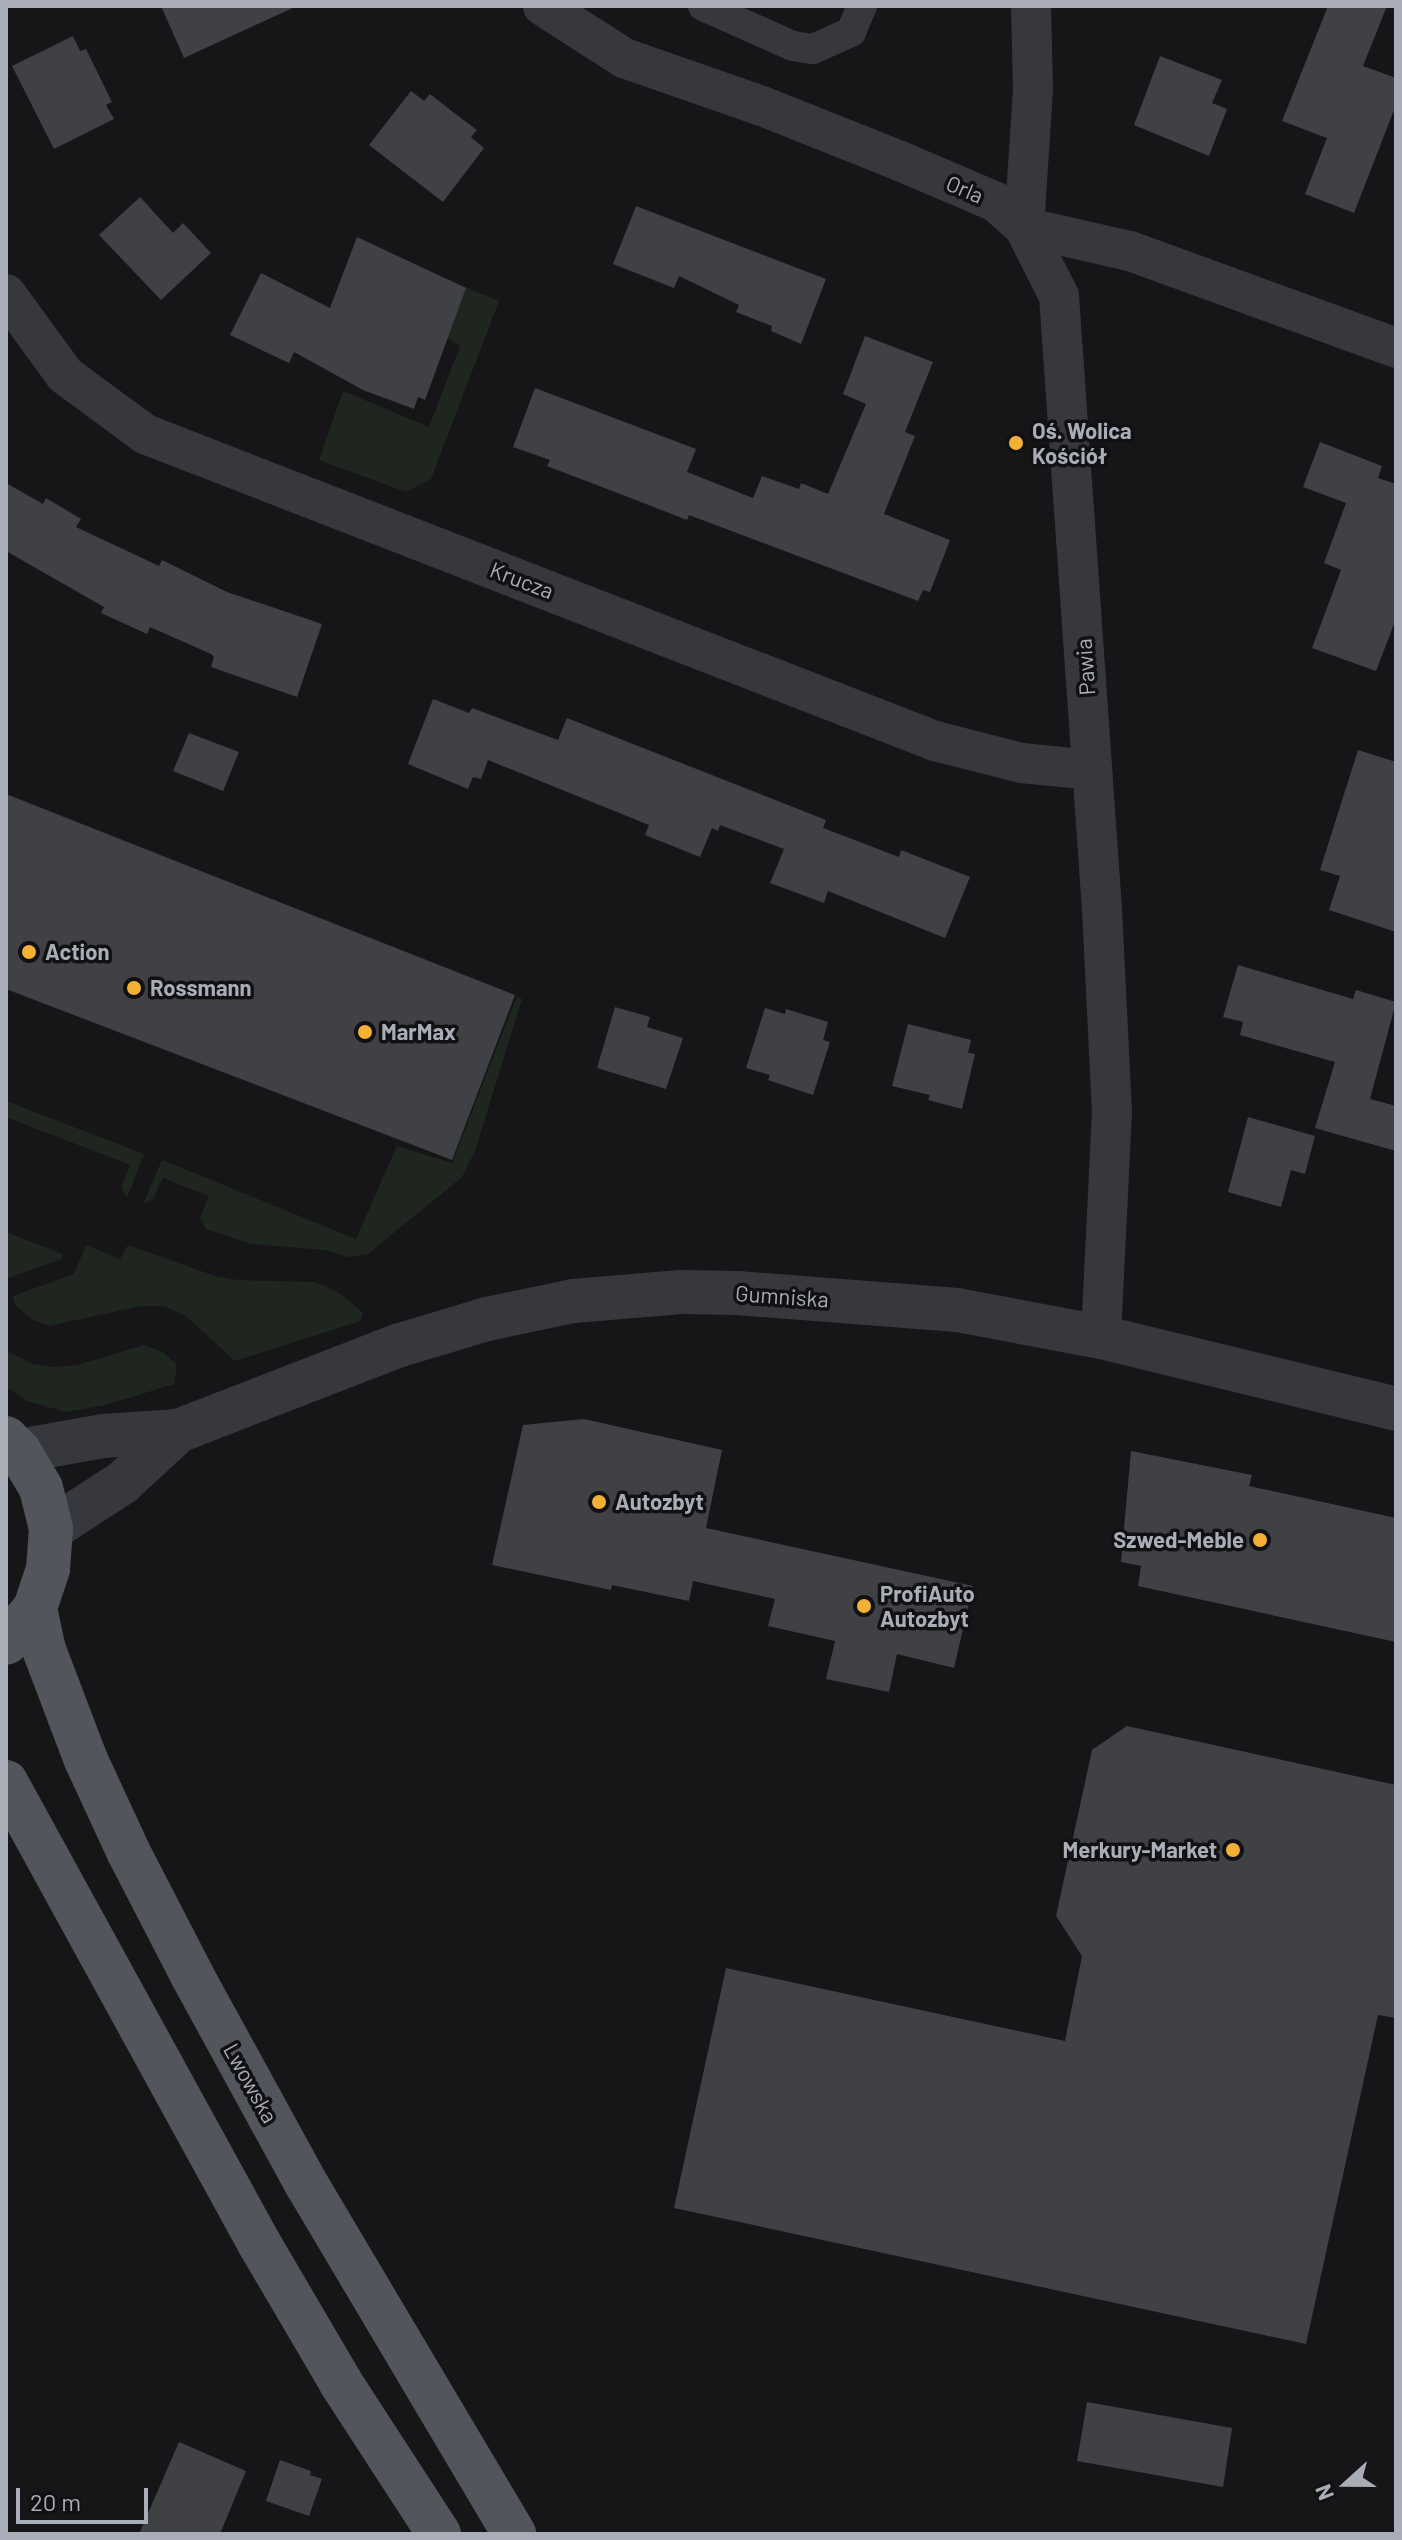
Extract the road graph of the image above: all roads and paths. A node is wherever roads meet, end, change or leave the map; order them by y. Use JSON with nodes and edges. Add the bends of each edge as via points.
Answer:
{"nodes":[{"id":1,"x":543,"y":6,"type":"edge"},
{"id":2,"x":703,"y":6,"type":"edge"},
{"id":3,"x":862,"y":6,"type":"edge"},
{"id":4,"x":1031,"y":6,"type":"edge"},
{"id":5,"x":1024,"y":227,"type":"junction"},
{"id":6,"x":6,"y":294,"type":"edge"},
{"id":7,"x":1396,"y":348,"type":"edge"},
{"id":8,"x":1092,"y":770,"type":"junction"},
{"id":9,"x":1101,"y":1337,"type":"junction"},
{"id":10,"x":1396,"y":1409,"type":"edge"},
{"id":11,"x":178,"y":1431,"type":"junction"},
{"id":12,"x":12,"y":1444,"type":"edge"},
{"id":13,"x":51,"y":1529,"type":"junction"},
{"id":14,"x":35,"y":1608,"type":"junction"},
{"id":15,"x":6,"y":1643,"type":"edge"},
{"id":16,"x":6,"y":1782,"type":"edge"},
{"id":17,"x":439,"y":2534,"type":"edge"},
{"id":18,"x":514,"y":2534,"type":"edge"}],
"edges":[{"from":1,"to":5,"type":"street","name":"Orla","via":[[624,58],[900,161],[996,202]]},
{"from":2,"to":3,"type":"street","via":[[793,46],[813,49],[851,32]]},
{"from":4,"to":5,"type":"street","via":[[1033,89]]},
{"from":5,"to":7,"type":"street","name":"Orla","via":[[1130,251]]},
{"from":5,"to":8,"type":"street","name":"Pawia","via":[[1059,296]]},
{"from":6,"to":8,"type":"street","name":"Krucza","via":[[65,375],[145,434],[935,741],[1021,763]]},
{"from":8,"to":9,"type":"street","name":"Pawia","via":[[1112,1111]]},
{"from":9,"to":10,"type":"street","name":"Gumniska"},
{"from":9,"to":11,"type":"street","name":"Gumniska","via":[[957,1310],[737,1293],[616,1296],[448,1328]]},
{"from":11,"to":12,"type":"street"},
{"from":11,"to":13,"type":"street","via":[[122,1483]]},
{"from":12,"to":13,"type":"main road","via":[[41,1488]]},
{"from":13,"to":14,"type":"main road","via":[[48,1569]]},
{"from":14,"to":15,"type":"main road"},
{"from":14,"to":18,"type":"main road","name":"Lwowska","via":[[43,1647],[86,1760],[193,1977],[307,2185]]},
{"from":16,"to":17,"type":"main road","via":[[259,2243]]}]}
